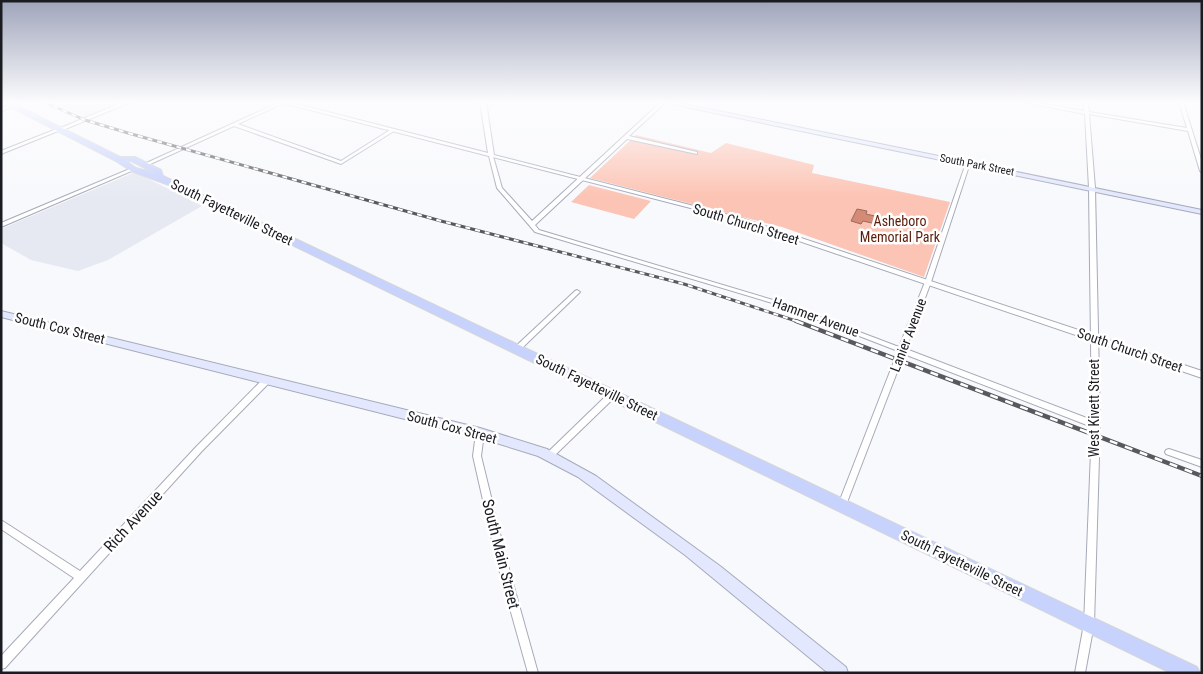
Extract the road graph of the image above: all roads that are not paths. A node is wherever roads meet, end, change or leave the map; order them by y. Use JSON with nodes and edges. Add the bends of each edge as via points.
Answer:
{"nodes":[{"id":1,"x":52,"y":133,"type":"edge"},
{"id":2,"x":68,"y":133,"type":"edge"},
{"id":3,"x":217,"y":133,"type":"edge"},
{"id":4,"x":259,"y":133,"type":"edge"},
{"id":5,"x":388,"y":133,"type":"edge"},
{"id":6,"x":402,"y":133,"type":"edge"},
{"id":7,"x":488,"y":133,"type":"edge"},
{"id":8,"x":630,"y":133,"type":"edge"},
{"id":9,"x":821,"y":133,"type":"edge"},
{"id":10,"x":1088,"y":133,"type":"edge"},
{"id":11,"x":1190,"y":133,"type":"edge"},
{"id":12,"x":626,"y":137,"type":"junction"},
{"id":13,"x":1,"y":153,"type":"edge"},
{"id":14,"x":695,"y":153,"type":"dead end"},
{"id":15,"x":491,"y":156,"type":"junction"},
{"id":16,"x":120,"y":160,"type":"junction"},
{"id":17,"x":968,"y":163,"type":"junction"},
{"id":18,"x":144,"y":165,"type":"junction"},
{"id":19,"x":134,"y":169,"type":"junction"},
{"id":20,"x":1202,"y":171,"type":"edge"},
{"id":21,"x":161,"y":176,"type":"junction"},
{"id":22,"x":581,"y":179,"type":"junction"},
{"id":23,"x":1092,"y":188,"type":"junction"},
{"id":24,"x":1202,"y":212,"type":"edge"},
{"id":25,"x":1,"y":225,"type":"edge"},
{"id":26,"x":531,"y":225,"type":"junction"},
{"id":27,"x":928,"y":282,"type":"junction"},
{"id":28,"x":577,"y":292,"type":"dead end"},
{"id":29,"x":1,"y":314,"type":"edge"},
{"id":30,"x":1095,"y":338,"type":"junction"},
{"id":31,"x":518,"y":348,"type":"junction"},
{"id":32,"x":902,"y":351,"type":"junction"},
{"id":33,"x":1202,"y":375,"type":"edge"},
{"id":34,"x":267,"y":380,"type":"junction"},
{"id":35,"x":612,"y":394,"type":"junction"},
{"id":36,"x":1096,"y":425,"type":"junction"},
{"id":37,"x":480,"y":433,"type":"junction"},
{"id":38,"x":1169,"y":452,"type":"dead end"},
{"id":39,"x":549,"y":456,"type":"junction"},
{"id":40,"x":1202,"y":464,"type":"edge"},
{"id":41,"x":842,"y":505,"type":"junction"},
{"id":42,"x":1,"y":524,"type":"edge"},
{"id":43,"x":81,"y":577,"type":"junction"},
{"id":44,"x":1089,"y":624,"type":"junction"},
{"id":45,"x":1,"y":664,"type":"edge"},
{"id":46,"x":534,"y":673,"type":"edge"},
{"id":47,"x":840,"y":673,"type":"edge"},
{"id":48,"x":1080,"y":673,"type":"edge"},
{"id":49,"x":1191,"y":673,"type":"edge"}],
"edges":[{"from":1,"to":13,"type":"street"},
{"from":2,"to":16,"type":"main road"},
{"from":3,"to":18,"type":"street"},
{"from":4,"to":5,"type":"street","via":[[341,163]]},
{"from":6,"to":15,"type":"street","name":"South Church Street"},
{"from":7,"to":15,"type":"street"},
{"from":8,"to":12,"type":"street"},
{"from":9,"to":17,"type":"main road","name":"South Park Street"},
{"from":10,"to":23,"type":"street","name":"West Kivett Street"},
{"from":11,"to":20,"type":"street"},
{"from":12,"to":14,"type":"street"},
{"from":12,"to":22,"type":"street"},
{"from":15,"to":22,"type":"street","name":"South Church Street"},
{"from":15,"to":26,"type":"street","via":[[500,188]]},
{"from":16,"to":18,"type":"main road","via":[[132,159]]},
{"from":16,"to":19,"type":"main road"},
{"from":17,"to":23,"type":"main road","name":"South Park Street"},
{"from":17,"to":27,"type":"street","name":"Lanier Avenue"},
{"from":18,"to":21,"type":"main road"},
{"from":19,"to":21,"type":"main road"},
{"from":19,"to":25,"type":"street"},
{"from":21,"to":31,"type":"main road","name":"South Fayetteville Street"},
{"from":22,"to":26,"type":"street"},
{"from":22,"to":27,"type":"street","name":"South Church Street","via":[[738,219]]},
{"from":23,"to":24,"type":"main road","name":"South Park Street"},
{"from":23,"to":30,"type":"street","name":"West Kivett Street"},
{"from":26,"to":32,"type":"street","name":"Hammer Avenue","via":[[537,231],[781,304]]},
{"from":27,"to":30,"type":"street","name":"South Church Street"},
{"from":27,"to":32,"type":"street","name":"Lanier Avenue"},
{"from":28,"to":31,"type":"street"},
{"from":29,"to":34,"type":"main road","name":"South Cox Street"},
{"from":30,"to":33,"type":"street","name":"South Church Street"},
{"from":30,"to":36,"type":"street","name":"West Kivett Street"},
{"from":31,"to":35,"type":"main road","name":"South Fayetteville Street"},
{"from":32,"to":36,"type":"street","name":"Hammer Avenue"},
{"from":32,"to":41,"type":"street","name":"Lanier Avenue"},
{"from":34,"to":37,"type":"main road","name":"South Cox Street"},
{"from":34,"to":43,"type":"street","name":"Rich Avenue"},
{"from":35,"to":39,"type":"street"},
{"from":35,"to":41,"type":"main road","name":"South Fayetteville Street"},
{"from":36,"to":44,"type":"street","name":"West Kivett Street"},
{"from":37,"to":39,"type":"main road","name":"South Cox Street"},
{"from":37,"to":46,"type":"street","name":"South Main Street","via":[[477,456],[502,562]]},
{"from":38,"to":40,"type":"street"},
{"from":39,"to":47,"type":"main road","name":"South Cox Street","via":[[597,483],[652,522]]},
{"from":41,"to":44,"type":"main road","name":"South Fayetteville Street"},
{"from":42,"to":43,"type":"street"},
{"from":43,"to":45,"type":"street","name":"Rich Avenue"},
{"from":44,"to":48,"type":"street","name":"West Kivett Street"},
{"from":44,"to":49,"type":"main road","name":"South Fayetteville Street"}]}
